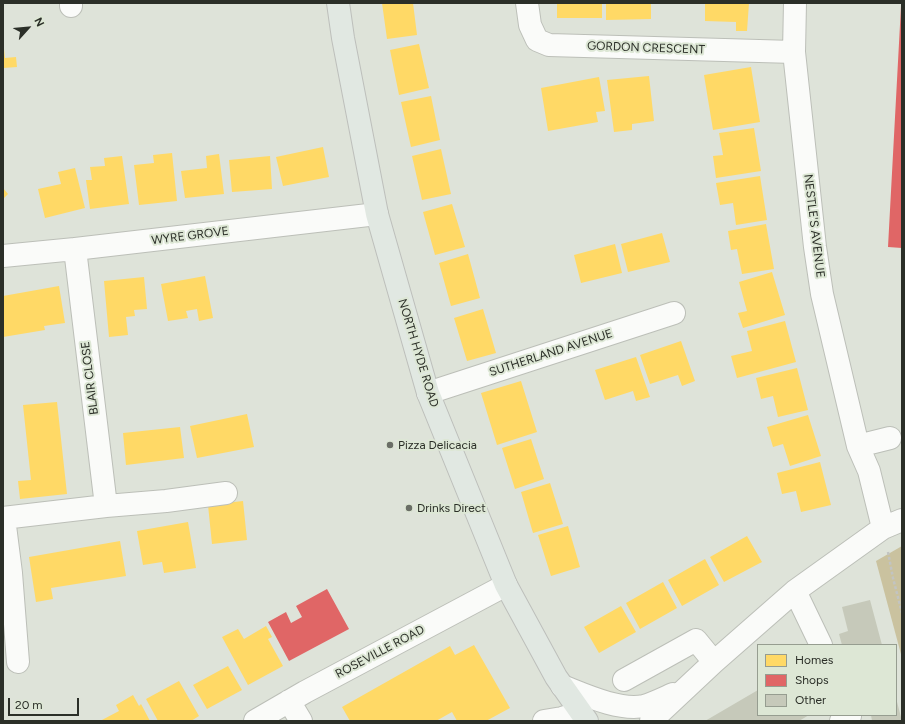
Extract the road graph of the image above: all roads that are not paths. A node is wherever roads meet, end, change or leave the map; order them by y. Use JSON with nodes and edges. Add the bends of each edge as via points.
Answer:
{"nodes":[{"id":1,"x":338,"y":3,"type":"edge"},
{"id":2,"x":527,"y":3,"type":"edge"},
{"id":3,"x":796,"y":3,"type":"edge"},
{"id":4,"x":794,"y":52,"type":"junction"},
{"id":5,"x":377,"y":214,"type":"junction"},
{"id":6,"x":75,"y":250,"type":"junction"},
{"id":7,"x":3,"y":256,"type":"edge"},
{"id":8,"x":674,"y":313,"type":"dead end"},
{"id":9,"x":428,"y":393,"type":"junction"},
{"id":10,"x":890,"y":438,"type":"dead end"},
{"id":11,"x":858,"y":446,"type":"junction"},
{"id":12,"x":226,"y":493,"type":"dead end"},
{"id":13,"x":106,"y":506,"type":"junction"},
{"id":14,"x":4,"y":518,"type":"edge"},
{"id":15,"x":893,"y":524,"type":"edge"},
{"id":16,"x":506,"y":585,"type":"junction"},
{"id":17,"x":796,"y":590,"type":"junction"},
{"id":18,"x":821,"y":644,"type":"edge"},
{"id":19,"x":18,"y":662,"type":"dead end"},
{"id":20,"x":714,"y":662,"type":"junction"},
{"id":21,"x":624,"y":680,"type":"dead end"},
{"id":22,"x":562,"y":686,"type":"junction"},
{"id":23,"x":685,"y":689,"type":"junction"},
{"id":24,"x":289,"y":702,"type":"junction"},
{"id":25,"x":584,"y":716,"type":"edge"},
{"id":26,"x":255,"y":721,"type":"edge"},
{"id":27,"x":301,"y":721,"type":"edge"},
{"id":28,"x":544,"y":721,"type":"edge"},
{"id":29,"x":651,"y":721,"type":"edge"},
{"id":30,"x":672,"y":721,"type":"edge"}],
"edges":[{"from":1,"to":5,"type":"main road","name":"NORTH HYDE ROAD"},
{"from":2,"to":4,"type":"street","name":"GORDON CRESCENT","via":[[530,25],[537,40],[549,44]]},
{"from":3,"to":4,"type":"street","name":"NESTLE'S AVENUE"},
{"from":4,"to":11,"type":"street","name":"NESTLE'S AVENUE","via":[[822,294]]},
{"from":5,"to":6,"type":"street","name":"WYRE GROVE"},
{"from":5,"to":9,"type":"main road","name":"NORTH HYDE ROAD"},
{"from":6,"to":7,"type":"street","name":"WYRE GROVE"},
{"from":6,"to":13,"type":"street","name":"BLAIR CLOSE"},
{"from":8,"to":9,"type":"street","name":"SUTHERLAND AVENUE"},
{"from":9,"to":16,"type":"main road","name":"NORTH HYDE ROAD"},
{"from":10,"to":11,"type":"street"},
{"from":11,"to":15,"type":"street","name":"NESTLE'S AVENUE","via":[[869,471],[872,488]]},
{"from":12,"to":13,"type":"street"},
{"from":13,"to":14,"type":"street"},
{"from":14,"to":19,"type":"street"},
{"from":15,"to":17,"type":"street"},
{"from":16,"to":22,"type":"main road","name":"NORTH HYDE ROAD"},
{"from":16,"to":24,"type":"street","name":"ROSEVILLE ROAD"},
{"from":17,"to":18,"type":"street"},
{"from":17,"to":20,"type":"street"},
{"from":20,"to":21,"type":"street","via":[[696,640]]},
{"from":20,"to":23,"type":"street"},
{"from":22,"to":23,"type":"street","via":[[624,707],[644,706]]},
{"from":22,"to":25,"type":"main road","name":"NORTH HYDE ROAD"},
{"from":23,"to":29,"type":"street"},
{"from":23,"to":30,"type":"street"},
{"from":24,"to":26,"type":"street","name":"ROSEVILLE ROAD"},
{"from":24,"to":27,"type":"street"},
{"from":25,"to":28,"type":"street"}]}
